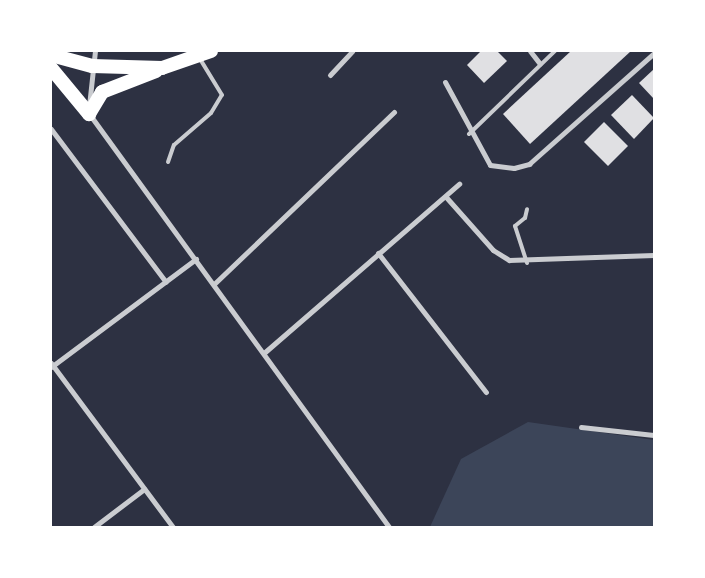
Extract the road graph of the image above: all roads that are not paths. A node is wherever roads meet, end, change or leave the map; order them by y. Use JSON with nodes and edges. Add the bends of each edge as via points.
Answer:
{"nodes":[{"id":1,"x":95,"y":51,"type":"edge"},
{"id":2,"x":352,"y":51,"type":"edge"},
{"id":3,"x":530,"y":51,"type":"edge"},
{"id":4,"x":555,"y":51,"type":"edge"},
{"id":5,"x":654,"y":53,"type":"edge"},
{"id":6,"x":205,"y":54,"type":"edge"},
{"id":7,"x":51,"y":55,"type":"edge"},
{"id":8,"x":540,"y":64,"type":"junction"},
{"id":9,"x":92,"y":66,"type":"junction"},
{"id":10,"x":51,"y":68,"type":"edge"},
{"id":11,"x":162,"y":68,"type":"junction"},
{"id":12,"x":330,"y":75,"type":"dead end"},
{"id":13,"x":444,"y":82,"type":"dead end"},
{"id":14,"x":394,"y":112,"type":"dead end"},
{"id":15,"x":90,"y":114,"type":"junction"},
{"id":16,"x":51,"y":129,"type":"edge"},
{"id":17,"x":469,"y":134,"type":"junction"},
{"id":18,"x":168,"y":162,"type":"dead end"},
{"id":19,"x":459,"y":184,"type":"dead end"},
{"id":20,"x":446,"y":197,"type":"junction"},
{"id":21,"x":527,"y":209,"type":"dead end"},
{"id":22,"x":378,"y":253,"type":"junction"},
{"id":23,"x":654,"y":255,"type":"edge"},
{"id":24,"x":196,"y":259,"type":"junction"},
{"id":25,"x":527,"y":263,"type":"junction"},
{"id":26,"x":166,"y":282,"type":"junction"},
{"id":27,"x":214,"y":284,"type":"junction"},
{"id":28,"x":265,"y":352,"type":"junction"},
{"id":29,"x":52,"y":365,"type":"edge"},
{"id":30,"x":486,"y":392,"type":"dead end"},
{"id":31,"x":581,"y":427,"type":"dead end"},
{"id":32,"x":654,"y":434,"type":"edge"},
{"id":33,"x":144,"y":489,"type":"junction"},
{"id":34,"x":94,"y":527,"type":"edge"},
{"id":35,"x":173,"y":527,"type":"edge"},
{"id":36,"x":389,"y":527,"type":"edge"}],
"edges":[{"from":1,"to":9,"type":"street"},
{"from":2,"to":12,"type":"street"},
{"from":3,"to":8,"type":"street"},
{"from":4,"to":8,"type":"lane"},
{"from":5,"to":17,"type":"street","via":[[529,164],[500,169],[490,165]]},
{"from":6,"to":11,"type":"highway"},
{"from":6,"to":18,"type":"lane","via":[[222,95],[211,113],[174,146]]},
{"from":7,"to":9,"type":"highway"},
{"from":8,"to":17,"type":"lane"},
{"from":9,"to":11,"type":"highway"},
{"from":9,"to":15,"type":"street"},
{"from":10,"to":15,"type":"highway"},
{"from":11,"to":15,"type":"highway","via":[[102,92]]},
{"from":13,"to":17,"type":"street"},
{"from":14,"to":27,"type":"street"},
{"from":15,"to":24,"type":"street"},
{"from":16,"to":26,"type":"street"},
{"from":19,"to":20,"type":"street"},
{"from":20,"to":22,"type":"street"},
{"from":20,"to":25,"type":"street","via":[[493,250],[509,260]]},
{"from":21,"to":25,"type":"lane","via":[[525,218],[515,226]]},
{"from":22,"to":28,"type":"street"},
{"from":22,"to":30,"type":"street"},
{"from":23,"to":25,"type":"street"},
{"from":24,"to":26,"type":"street"},
{"from":24,"to":27,"type":"street"},
{"from":26,"to":29,"type":"street"},
{"from":27,"to":28,"type":"street"},
{"from":28,"to":36,"type":"street"},
{"from":29,"to":33,"type":"street"},
{"from":31,"to":32,"type":"street"},
{"from":33,"to":34,"type":"street"},
{"from":33,"to":35,"type":"street"}]}
